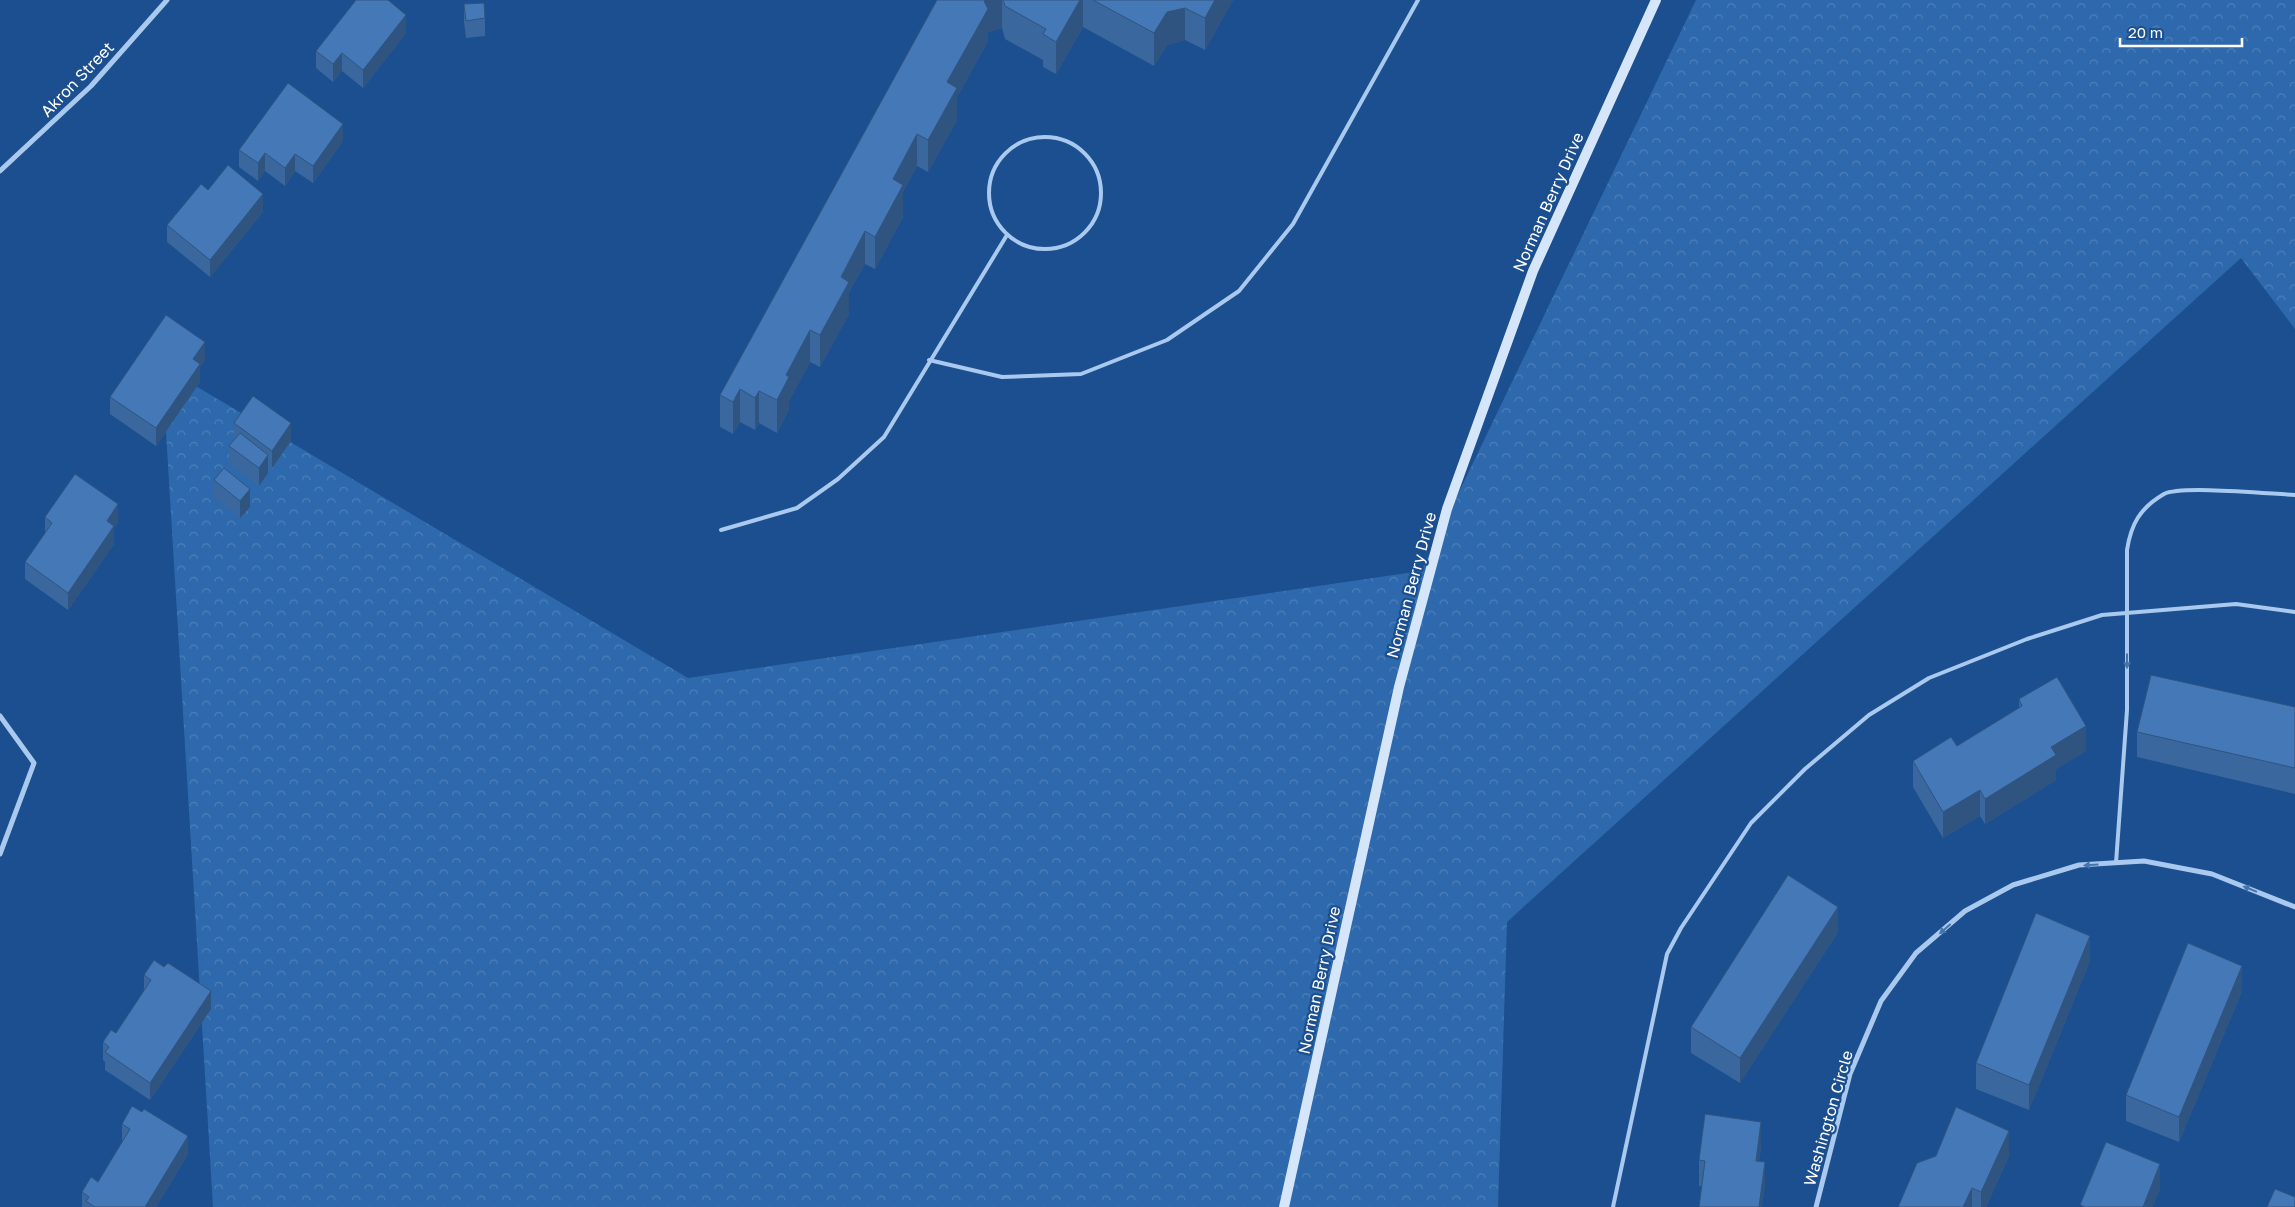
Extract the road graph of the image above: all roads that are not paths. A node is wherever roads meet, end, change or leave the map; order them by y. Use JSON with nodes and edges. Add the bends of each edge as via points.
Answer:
{"nodes":[{"id":1,"x":167,"y":0,"type":"edge"},
{"id":2,"x":1418,"y":0,"type":"edge"},
{"id":3,"x":1656,"y":0,"type":"edge"},
{"id":4,"x":0,"y":171,"type":"edge"},
{"id":5,"x":1007,"y":235,"type":"junction"},
{"id":6,"x":929,"y":360,"type":"junction"},
{"id":7,"x":2295,"y":495,"type":"edge"},
{"id":8,"x":721,"y":530,"type":"dead end"},
{"id":9,"x":2295,"y":612,"type":"edge"},
{"id":10,"x":2127,"y":613,"type":"junction"},
{"id":11,"x":0,"y":716,"type":"edge"},
{"id":12,"x":0,"y":854,"type":"edge"},
{"id":13,"x":2116,"y":863,"type":"junction"},
{"id":14,"x":2295,"y":907,"type":"edge"},
{"id":15,"x":1284,"y":1207,"type":"edge"},
{"id":16,"x":1612,"y":1207,"type":"edge"},
{"id":17,"x":1816,"y":1207,"type":"edge"}],
"edges":[{"from":1,"to":4,"type":"street","name":"Akron Street","via":[[91,86]]},
{"from":2,"to":6,"type":"lane","via":[[1293,224],[1239,291],[1167,340],[1081,374],[1002,378]]},
{"from":3,"to":15,"type":"main road","name":"Norman Berry Drive","via":[[1533,272],[1447,509],[1399,687]]},
{"from":5,"to":5,"type":"lane","via":[[1026,247],[1048,250],[1070,244],[1087,232],[1099,213],[1102,190],[1097,169],[1083,151],[1064,140],[1042,136],[1021,141],[1003,154],[991,174],[988,196],[994,217]]},
{"from":5,"to":6,"type":"lane"},
{"from":6,"to":8,"type":"lane","via":[[884,437],[838,479],[797,508]]},
{"from":7,"to":10,"type":"lane","via":[[2199,490],[2165,493],[2144,509],[2131,528],[2127,550]]},
{"from":9,"to":10,"type":"lane","via":[[2236,604]]},
{"from":10,"to":13,"type":"lane","one_way":true,"via":[[2127,710]]},
{"from":10,"to":16,"type":"lane","via":[[2102,615],[2037,636],[1929,678],[1869,715],[1805,769],[1751,823],[1667,954]]},
{"from":11,"to":12,"type":"street","via":[[34,763]]},
{"from":14,"to":13,"type":"street","name":"Washington Circle","one_way":true,"via":[[2212,874],[2144,861]]},
{"from":13,"to":17,"type":"street","name":"Washington Circle","one_way":true,"via":[[2079,865],[2012,885],[1965,911],[1916,953],[1881,1002],[1850,1074]]}]}
